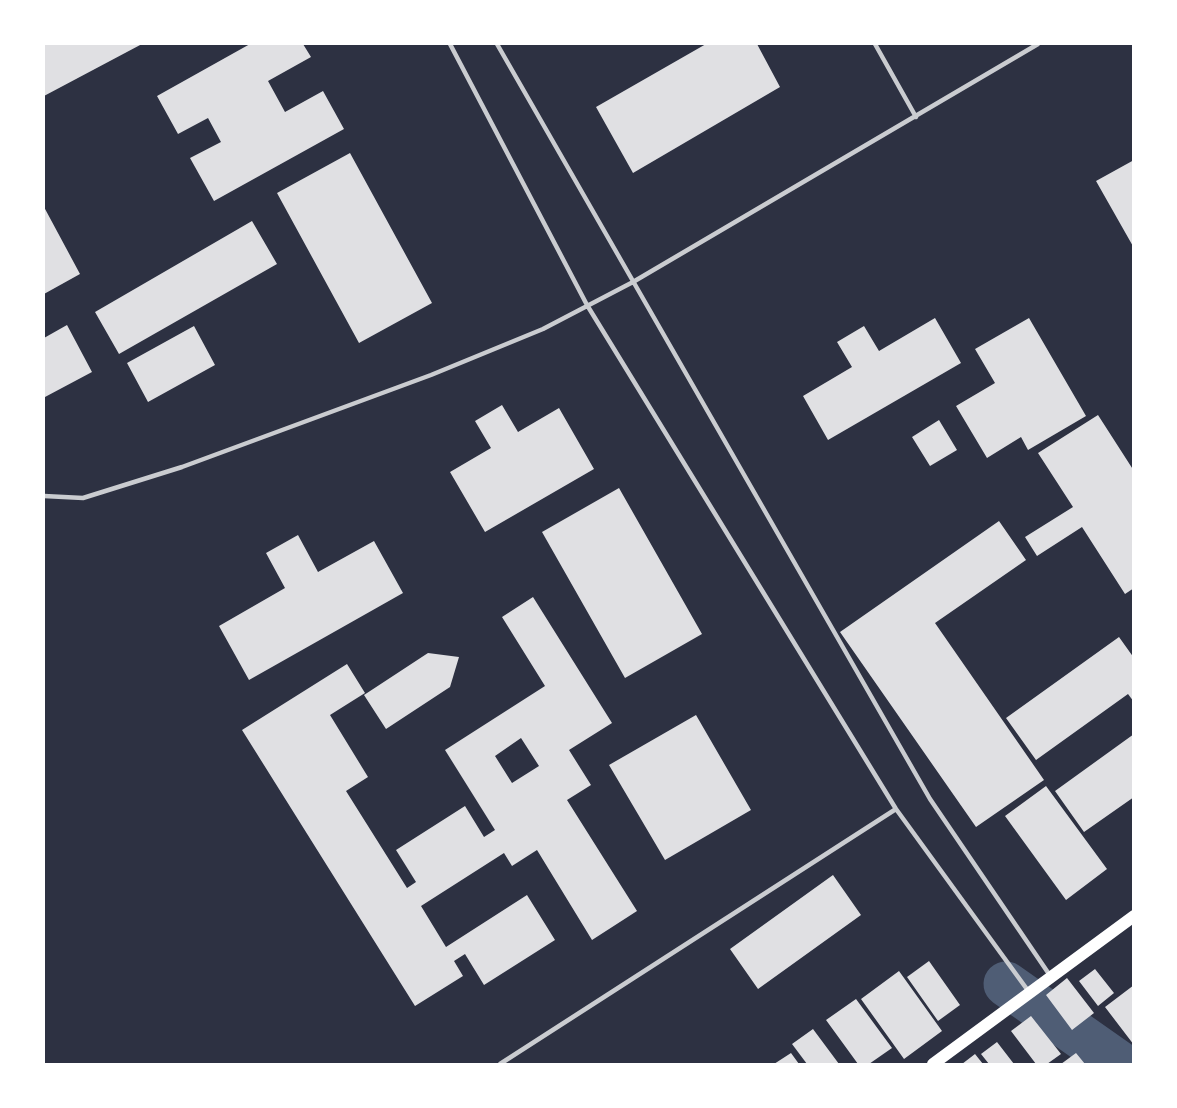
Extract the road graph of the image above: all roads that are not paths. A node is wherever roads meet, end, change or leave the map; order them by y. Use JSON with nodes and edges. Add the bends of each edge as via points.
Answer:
{"nodes":[{"id":1,"x":450,"y":44,"type":"edge"},
{"id":2,"x":497,"y":44,"type":"edge"},
{"id":3,"x":875,"y":44,"type":"edge"},
{"id":4,"x":1038,"y":44,"type":"edge"},
{"id":5,"x":915,"y":117,"type":"junction"},
{"id":6,"x":633,"y":282,"type":"junction"},
{"id":7,"x":587,"y":305,"type":"junction"},
{"id":8,"x":44,"y":496,"type":"edge"},
{"id":9,"x":896,"y":808,"type":"junction"},
{"id":10,"x":1134,"y":916,"type":"edge"},
{"id":11,"x":1052,"y":978,"type":"junction"},
{"id":12,"x":1027,"y":997,"type":"junction"},
{"id":13,"x":500,"y":1065,"type":"edge"},
{"id":14,"x":933,"y":1065,"type":"edge"}],
"edges":[{"from":1,"to":7,"type":"lane"},
{"from":2,"to":6,"type":"lane"},
{"from":3,"to":5,"type":"lane"},
{"from":4,"to":5,"type":"lane"},
{"from":5,"to":6,"type":"lane"},
{"from":6,"to":7,"type":"lane"},
{"from":6,"to":11,"type":"lane","via":[[930,799]]},
{"from":7,"to":8,"type":"lane","via":[[543,329],[441,370],[182,467],[83,498]]},
{"from":7,"to":9,"type":"lane"},
{"from":9,"to":12,"type":"lane"},
{"from":9,"to":13,"type":"lane"},
{"from":10,"to":11,"type":"main road"},
{"from":11,"to":12,"type":"main road"},
{"from":12,"to":14,"type":"main road"}]}
